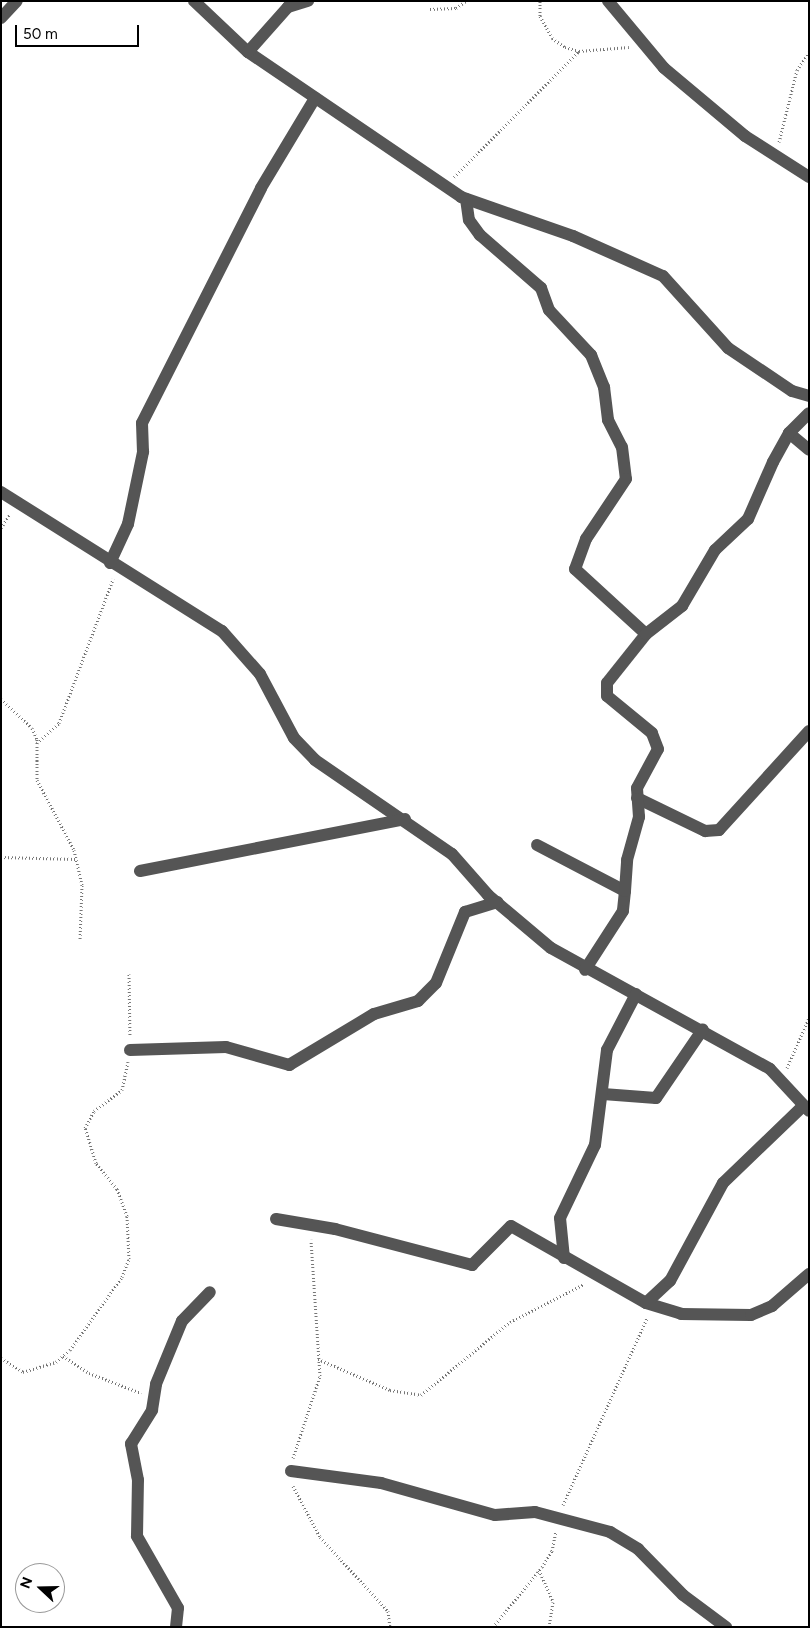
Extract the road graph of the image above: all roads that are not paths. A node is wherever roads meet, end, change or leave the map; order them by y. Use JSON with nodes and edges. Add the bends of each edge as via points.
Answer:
{"nodes":[{"id":1,"x":17,"y":1,"type":"edge"},
{"id":2,"x":194,"y":1,"type":"edge"},
{"id":3,"x":308,"y":1,"type":"edge"},
{"id":4,"x":608,"y":1,"type":"edge"},
{"id":5,"x":1,"y":18,"type":"edge"},
{"id":6,"x":248,"y":52,"type":"junction"},
{"id":7,"x":315,"y":98,"type":"junction"},
{"id":8,"x":809,"y":177,"type":"edge"},
{"id":9,"x":466,"y":199,"type":"junction"},
{"id":10,"x":809,"y":396,"type":"edge"},
{"id":11,"x":809,"y":413,"type":"edge"},
{"id":12,"x":789,"y":434,"type":"junction"},
{"id":13,"x":809,"y":450,"type":"edge"},
{"id":14,"x":1,"y":492,"type":"edge"},
{"id":15,"x":113,"y":565,"type":"junction"},
{"id":16,"x":646,"y":634,"type":"junction"},
{"id":17,"x":809,"y":731,"type":"edge"},
{"id":18,"x":637,"y":798,"type":"junction"},
{"id":19,"x":405,"y":819,"type":"junction"},
{"id":20,"x":537,"y":845,"type":"dead end"},
{"id":21,"x":140,"y":871,"type":"dead end"},
{"id":22,"x":625,"y":891,"type":"junction"},
{"id":23,"x":497,"y":902,"type":"junction"},
{"id":24,"x":585,"y":970,"type":"junction"},
{"id":25,"x":636,"y":994,"type":"junction"},
{"id":26,"x":703,"y":1029,"type":"junction"},
{"id":27,"x":130,"y":1050,"type":"road end"},
{"id":28,"x":603,"y":1094,"type":"junction"},
{"id":29,"x":807,"y":1108,"type":"edge"},
{"id":30,"x":276,"y":1219,"type":"dead end"},
{"id":31,"x":564,"y":1258,"type":"junction"},
{"id":32,"x":809,"y":1274,"type":"edge"},
{"id":33,"x":210,"y":1292,"type":"dead end"},
{"id":34,"x":650,"y":1304,"type":"junction"},
{"id":35,"x":291,"y":1471,"type":"road end"},
{"id":36,"x":176,"y":1627,"type":"edge"},
{"id":37,"x":726,"y":1627,"type":"edge"}],
"edges":[{"from":1,"to":5,"type":"street"},
{"from":2,"to":6,"type":"street"},
{"from":3,"to":6,"type":"street","via":[[288,7]]},
{"from":4,"to":8,"type":"street","via":[[644,47],[745,136]]},
{"from":6,"to":7,"type":"street"},
{"from":7,"to":9,"type":"street"},
{"from":7,"to":15,"type":"street","via":[[261,188],[142,423],[143,452],[128,524]]},
{"from":9,"to":10,"type":"street","via":[[572,236],[663,276],[728,348],[792,391]]},
{"from":9,"to":16,"type":"street","via":[[469,220],[480,235],[541,288],[549,310],[591,355],[604,387],[608,420],[622,447],[626,479],[575,566]]},
{"from":11,"to":12,"type":"street"},
{"from":12,"to":13,"type":"street"},
{"from":12,"to":16,"type":"street","via":[[762,484],[754,511],[715,550],[682,606]]},
{"from":14,"to":15,"type":"street"},
{"from":15,"to":19,"type":"street","via":[[222,630],[260,674],[294,738],[315,760],[360,795]]},
{"from":16,"to":18,"type":"street","via":[[606,688],[607,696],[631,713],[656,743],[656,759],[638,784]]},
{"from":17,"to":18,"type":"street","via":[[719,830],[705,831]]},
{"from":18,"to":22,"type":"street","via":[[639,817],[627,860]]},
{"from":19,"to":21,"type":"street"},
{"from":19,"to":23,"type":"street","via":[[452,854]]},
{"from":20,"to":22,"type":"street"},
{"from":22,"to":24,"type":"street","via":[[623,911]]},
{"from":23,"to":24,"type":"street"},
{"from":23,"to":27,"type":"street","via":[[465,912],[436,983],[418,1001],[374,1014],[289,1065],[226,1047]]},
{"from":24,"to":25,"type":"street"},
{"from":25,"to":26,"type":"street"},
{"from":25,"to":28,"type":"street","via":[[606,1050],[601,1071]]},
{"from":26,"to":28,"type":"street","via":[[656,1098]]},
{"from":26,"to":29,"type":"street","via":[[782,1079]]},
{"from":28,"to":31,"type":"street","via":[[595,1144],[560,1218]]},
{"from":29,"to":34,"type":"street","via":[[723,1183],[670,1281]]},
{"from":30,"to":31,"type":"street","via":[[472,1265],[511,1226]]},
{"from":31,"to":34,"type":"street"},
{"from":32,"to":34,"type":"street","via":[[772,1306],[751,1315],[721,1318],[681,1314]]},
{"from":33,"to":36,"type":"street","via":[[182,1321],[149,1417],[131,1444],[138,1480],[136,1528],[161,1584],[178,1608]]},
{"from":35,"to":37,"type":"street","via":[[381,1483],[495,1515],[527,1511],[559,1517],[610,1532],[638,1549],[683,1595]]}]}
